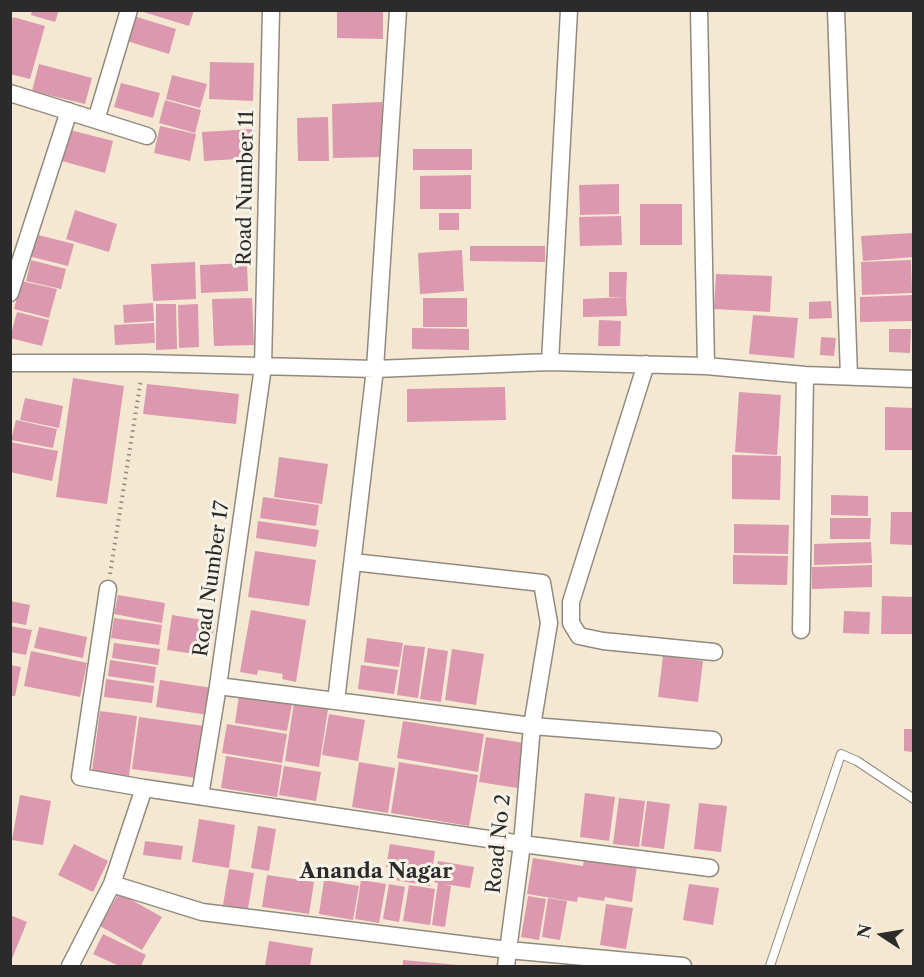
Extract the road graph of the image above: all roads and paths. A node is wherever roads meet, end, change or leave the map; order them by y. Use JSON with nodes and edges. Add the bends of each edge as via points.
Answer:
{"nodes":[{"id":1,"x":129,"y":10,"type":"edge"},
{"id":2,"x":271,"y":10,"type":"edge"},
{"id":3,"x":398,"y":10,"type":"edge"},
{"id":4,"x":569,"y":10,"type":"edge"},
{"id":5,"x":699,"y":10,"type":"edge"},
{"id":6,"x":836,"y":10,"type":"edge"},
{"id":7,"x":10,"y":93,"type":"edge"},
{"id":8,"x":69,"y":111,"type":"junction"},
{"id":9,"x":96,"y":120,"type":"junction"},
{"id":10,"x":147,"y":136,"type":"dead end"},
{"id":11,"x":16,"y":258,"type":"edge"},
{"id":12,"x":10,"y":293,"type":"edge"},
{"id":13,"x":550,"y":362,"type":"junction"},
{"id":14,"x":10,"y":363,"type":"edge"},
{"id":15,"x":144,"y":363,"type":"junction"},
{"id":16,"x":646,"y":364,"type":"junction"},
{"id":17,"x":706,"y":366,"type":"junction"},
{"id":18,"x":263,"y":368,"type":"junction"},
{"id":19,"x":375,"y":369,"type":"junction"},
{"id":20,"x":805,"y":375,"type":"junction"},
{"id":21,"x":849,"y":376,"type":"junction"},
{"id":22,"x":914,"y":379,"type":"edge"},
{"id":23,"x":353,"y":562,"type":"junction"},
{"id":24,"x":108,"y":589,"type":"joint"},
{"id":25,"x":801,"y":630,"type":"dead end"},
{"id":26,"x":714,"y":652,"type":"dead end"},
{"id":27,"x":218,"y":686,"type":"junction"},
{"id":28,"x":336,"y":700,"type":"junction"},
{"id":29,"x":532,"y":726,"type":"junction"},
{"id":30,"x":712,"y":740,"type":"dead end"},
{"id":31,"x":144,"y":788,"type":"junction"},
{"id":32,"x":200,"y":796,"type":"junction"},
{"id":33,"x":914,"y":800,"type":"edge"},
{"id":34,"x":522,"y":843,"type":"junction"},
{"id":35,"x":710,"y":868,"type":"dead end"},
{"id":36,"x":112,"y":884,"type":"junction"},
{"id":37,"x":507,"y":958,"type":"edge"},
{"id":38,"x":70,"y":966,"type":"edge"},
{"id":39,"x":683,"y":966,"type":"edge"},
{"id":40,"x":770,"y":966,"type":"edge"}],
"edges":[{"from":1,"to":9,"type":"street"},
{"from":2,"to":18,"type":"street","name":"Road Number 11"},
{"from":3,"to":19,"type":"street"},
{"from":4,"to":13,"type":"street"},
{"from":5,"to":17,"type":"street"},
{"from":6,"to":21,"type":"street"},
{"from":7,"to":8,"type":"street"},
{"from":8,"to":9,"type":"street"},
{"from":8,"to":11,"type":"street"},
{"from":9,"to":10,"type":"street"},
{"from":11,"to":12,"type":"street"},
{"from":13,"to":16,"type":"street"},
{"from":13,"to":19,"type":"street"},
{"from":14,"to":15,"type":"street"},
{"from":15,"to":18,"type":"street"},
{"from":15,"to":24,"type":"path"},
{"from":16,"to":17,"type":"street"},
{"from":16,"to":26,"type":"street","via":[[571,602],[571,623],[579,636],[603,641]]},
{"from":17,"to":20,"type":"street"},
{"from":18,"to":19,"type":"street"},
{"from":18,"to":27,"type":"street","name":"Road Number 17"},
{"from":19,"to":23,"type":"street"},
{"from":20,"to":21,"type":"street"},
{"from":20,"to":25,"type":"street"},
{"from":21,"to":22,"type":"street"},
{"from":23,"to":28,"type":"street"},
{"from":23,"to":29,"type":"street","name":"Road No 2","via":[[542,583],[549,623]]},
{"from":24,"to":31,"type":"street","via":[[80,777]]},
{"from":27,"to":28,"type":"street"},
{"from":27,"to":32,"type":"street","name":"Road Number 17"},
{"from":28,"to":29,"type":"street"},
{"from":29,"to":30,"type":"street"},
{"from":29,"to":34,"type":"street","name":"Road No 2"},
{"from":31,"to":32,"type":"street"},
{"from":31,"to":36,"type":"street"},
{"from":32,"to":34,"type":"street"},
{"from":33,"to":40,"type":"lane","via":[[841,754]]},
{"from":34,"to":35,"type":"street"},
{"from":34,"to":37,"type":"street","name":"Road No 2"},
{"from":36,"to":37,"type":"street","via":[[202,912]]},
{"from":36,"to":38,"type":"street"},
{"from":37,"to":39,"type":"street"}]}
